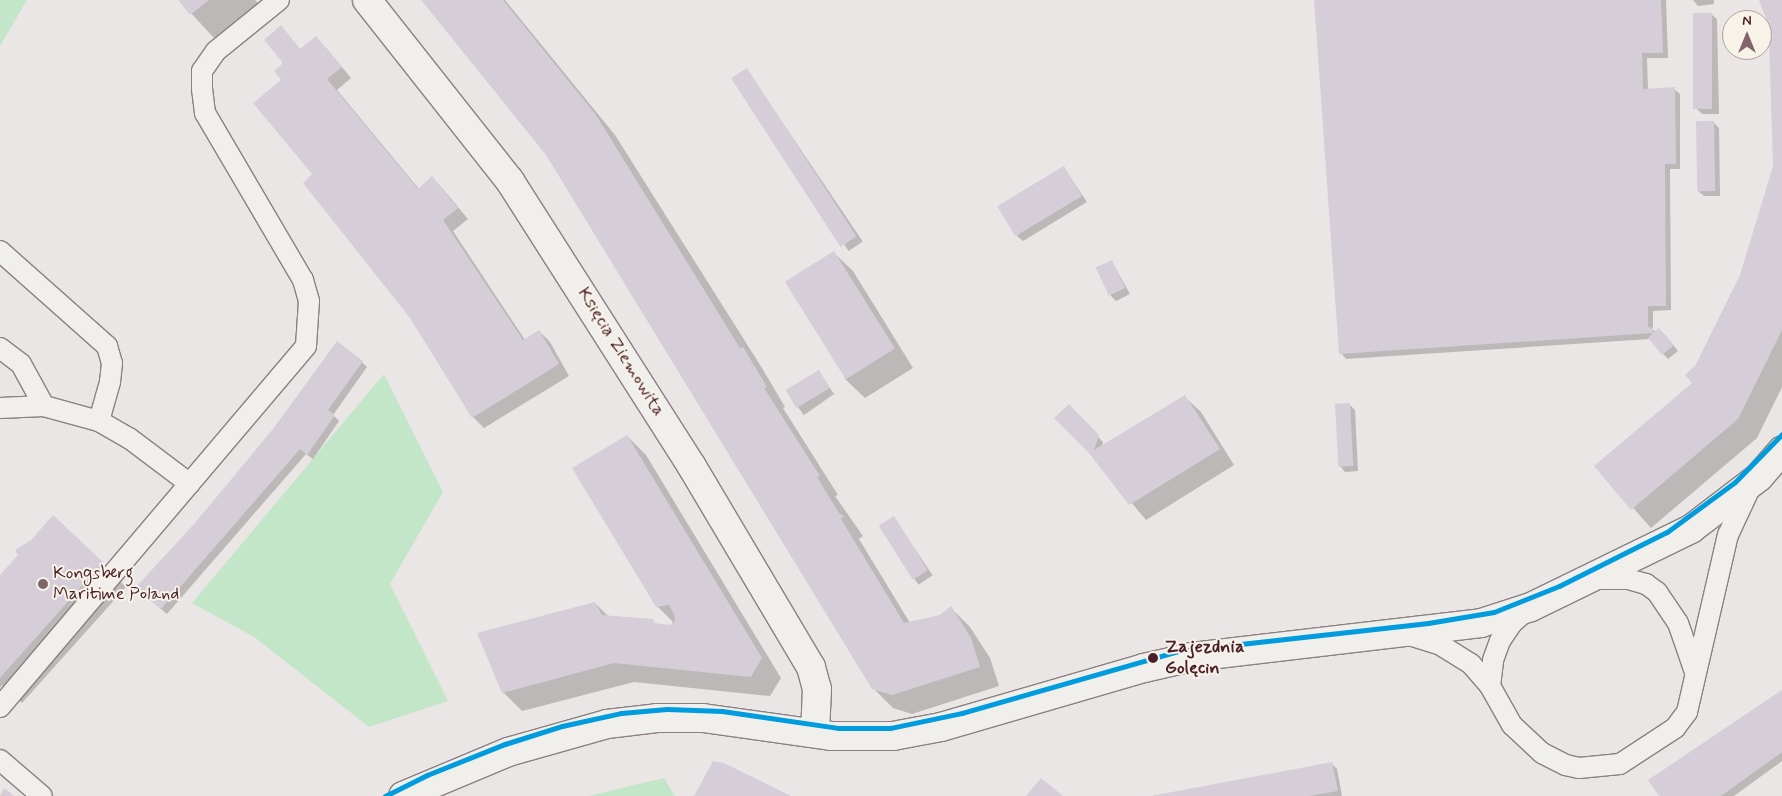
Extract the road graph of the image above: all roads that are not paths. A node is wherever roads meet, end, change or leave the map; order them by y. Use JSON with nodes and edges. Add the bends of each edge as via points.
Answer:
{"nodes":[{"id":1,"x":279,"y":0,"type":"edge"},
{"id":2,"x":367,"y":0,"type":"edge"},
{"id":3,"x":0,"y":251,"type":"edge"},
{"id":4,"x":0,"y":348,"type":"edge"},
{"id":5,"x":44,"y":406,"type":"junction"},
{"id":6,"x":0,"y":408,"type":"edge"},
{"id":7,"x":99,"y":421,"type":"junction"},
{"id":8,"x":1782,"y":452,"type":"edge"},
{"id":9,"x":1759,"y":477,"type":"junction"},
{"id":10,"x":190,"y":484,"type":"junction"},
{"id":11,"x":1593,"y":579,"type":"junction"},
{"id":12,"x":1531,"y":607,"type":"junction"},
{"id":13,"x":1404,"y":634,"type":"junction"},
{"id":14,"x":1696,"y":676,"type":"junction"},
{"id":15,"x":1490,"y":686,"type":"junction"},
{"id":16,"x":0,"y":707,"type":"edge"},
{"id":17,"x":815,"y":733,"type":"junction"},
{"id":18,"x":0,"y":760,"type":"edge"},
{"id":19,"x":42,"y":796,"type":"edge"},
{"id":20,"x":403,"y":796,"type":"edge"}],
"edges":[{"from":1,"to":10,"type":"lane","via":[[216,51],[202,71],[202,88],[205,113],[303,280],[309,301],[306,346]]},
{"from":2,"to":17,"type":"street","name":"Księcia Ziemowita","via":[[510,181],[691,465],[811,667],[817,689]]},
{"from":3,"to":7,"type":"lane","via":[[107,346],[112,363],[110,382]]},
{"from":4,"to":5,"type":"lane","via":[[20,364]]},
{"from":5,"to":6,"type":"lane"},
{"from":5,"to":7,"type":"lane"},
{"from":7,"to":10,"type":"lane","via":[[129,438]]},
{"from":8,"to":9,"type":"street"},
{"from":9,"to":11,"type":"street","via":[[1691,529]]},
{"from":9,"to":14,"type":"lane","via":[[1739,508],[1728,535]]},
{"from":10,"to":16,"type":"lane"},
{"from":11,"to":12,"type":"street"},
{"from":11,"to":14,"type":"lane","via":[[1628,579],[1658,592],[1678,623]]},
{"from":12,"to":13,"type":"street","via":[[1481,623]]},
{"from":12,"to":15,"type":"lane","via":[[1517,616],[1500,641],[1493,660]]},
{"from":13,"to":15,"type":"lane","via":[[1430,641],[1456,654]]},
{"from":13,"to":17,"type":"street","via":[[1208,655],[1160,664],[915,733],[872,738]]},
{"from":14,"to":15,"type":"lane","via":[[1687,712],[1675,728],[1620,764],[1593,768],[1566,766],[1542,753],[1521,736],[1503,713]]},
{"from":17,"to":20,"type":"street","via":[[704,718],[615,723],[508,752]]},
{"from":18,"to":19,"type":"lane"}]}
